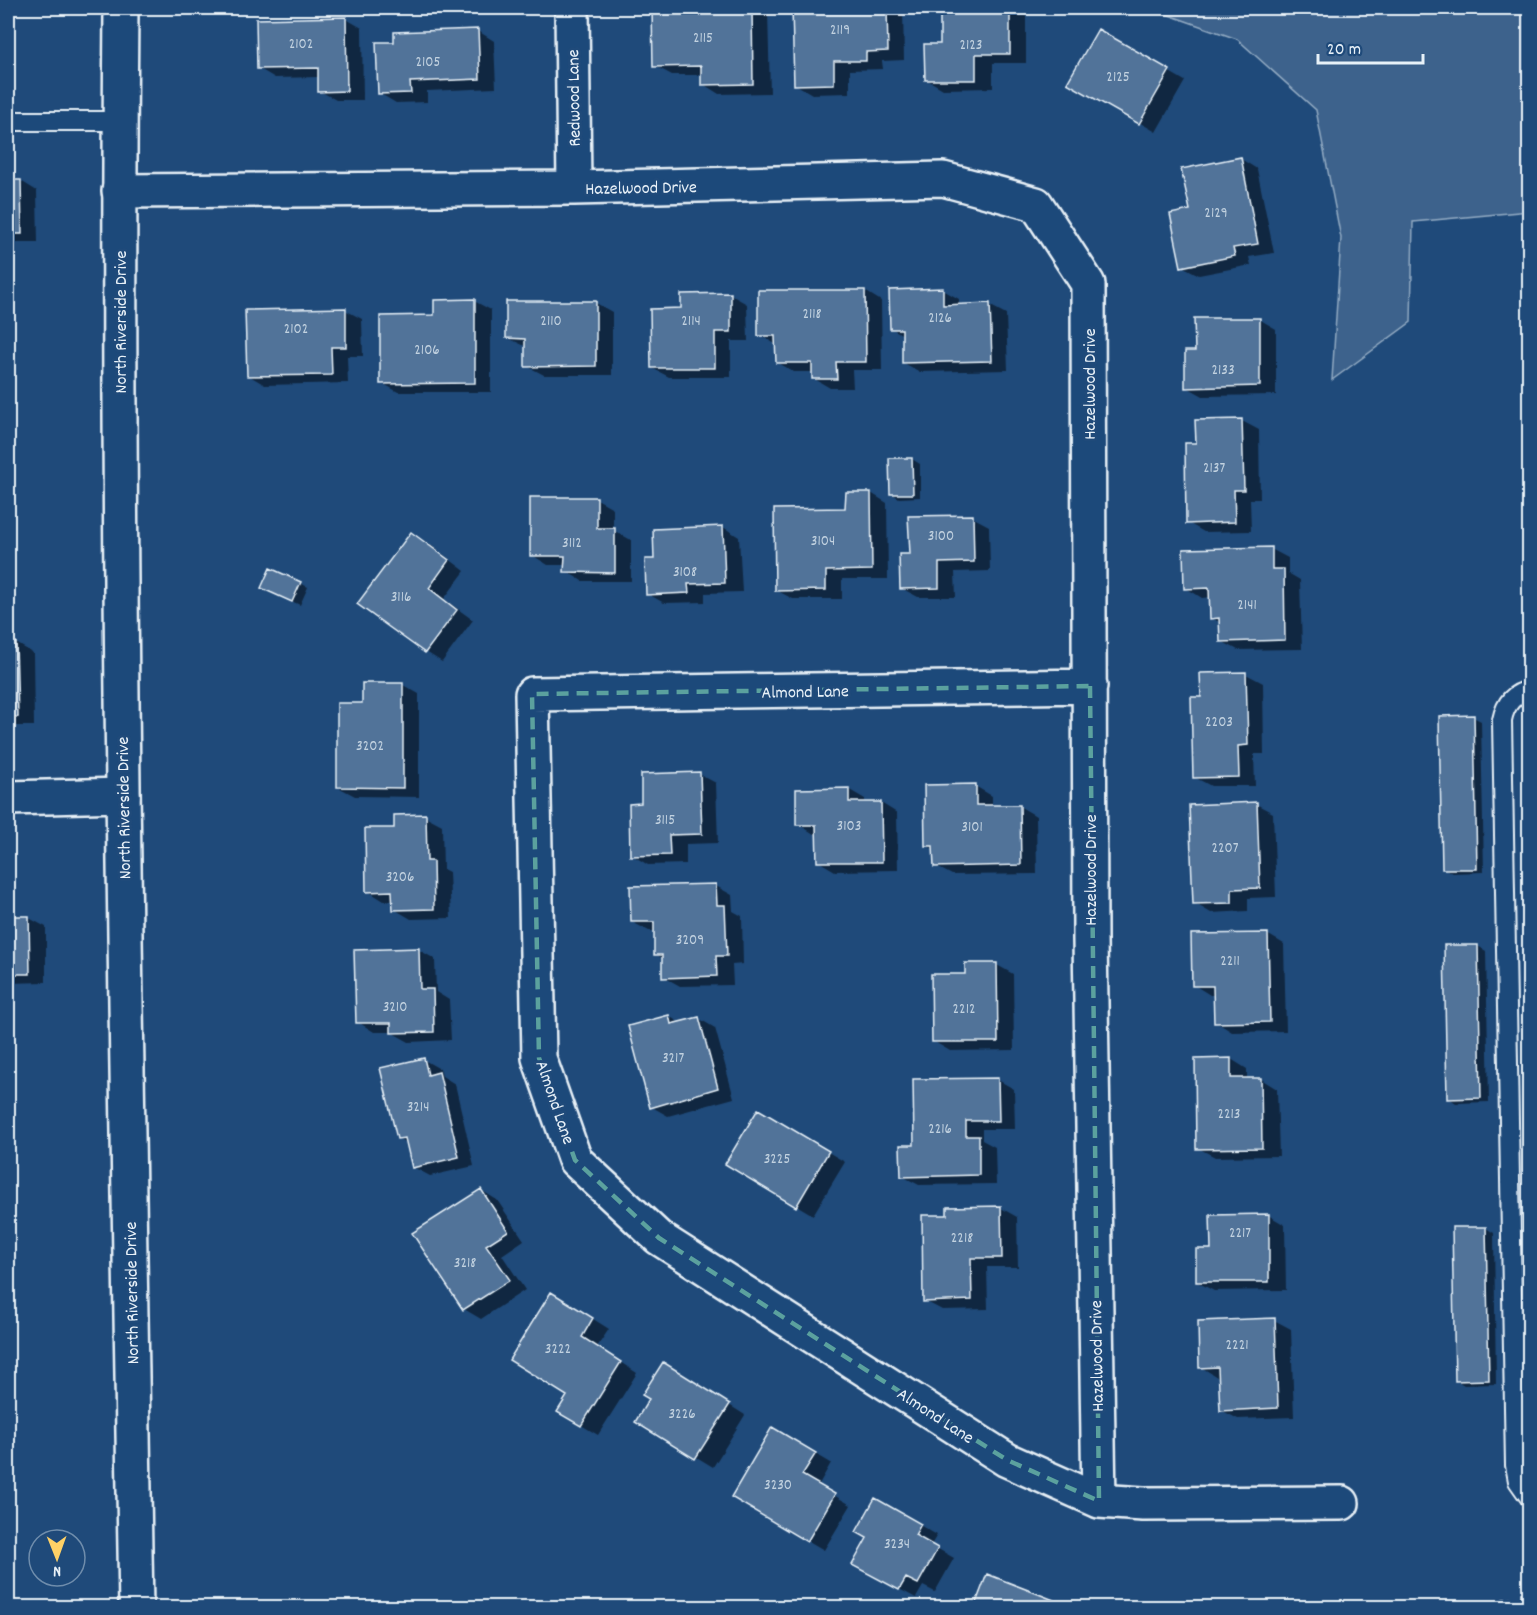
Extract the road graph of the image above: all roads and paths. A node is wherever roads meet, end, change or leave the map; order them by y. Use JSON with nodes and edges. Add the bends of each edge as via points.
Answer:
{"nodes":[{"id":1,"x":121,"y":8,"type":"edge"},
{"id":2,"x":572,"y":8,"type":"edge"},
{"id":3,"x":8,"y":121,"type":"edge"},
{"id":4,"x":120,"y":121,"type":"junction"},
{"id":5,"x":574,"y":188,"type":"junction"},
{"id":6,"x":119,"y":191,"type":"junction"},
{"id":7,"x":1090,"y":686,"type":"junction"},
{"id":8,"x":1530,"y":690,"type":"edge"},
{"id":9,"x":123,"y":795,"type":"junction"},
{"id":10,"x":8,"y":798,"type":"edge"},
{"id":11,"x":1530,"y":1498,"type":"edge"},
{"id":12,"x":1099,"y":1501,"type":"junction"},
{"id":13,"x":1342,"y":1503,"type":"dead end"},
{"id":14,"x":136,"y":1608,"type":"edge"}],
"edges":[{"from":1,"to":4,"type":"street","name":"North Riverside Drive"},
{"from":2,"to":5,"type":"street","name":"Redwood Lane"},
{"from":3,"to":4,"type":"lane"},
{"from":4,"to":6,"type":"street","name":"North Riverside Drive"},
{"from":5,"to":6,"type":"street","name":"Hazelwood Drive"},
{"from":5,"to":7,"type":"street","name":"Hazelwood Drive","via":[[943,179],[1036,204],[1088,284]]},
{"from":6,"to":9,"type":"street","name":"North Riverside Drive"},
{"from":7,"to":12,"type":"street","name":"Hazelwood Drive"},
{"from":7,"to":12,"type":"street","name":"Almond Lane","via":[[532,694],[539,1058],[576,1160],[659,1238],[1007,1460]]},
{"from":8,"to":11,"type":"lane","via":[[1508,702],[1502,720],[1515,1465],[1518,1481]]},
{"from":9,"to":10,"type":"street"},
{"from":9,"to":14,"type":"street","name":"North Riverside Drive"},
{"from":12,"to":13,"type":"street","name":"Almond Lane"}]}
